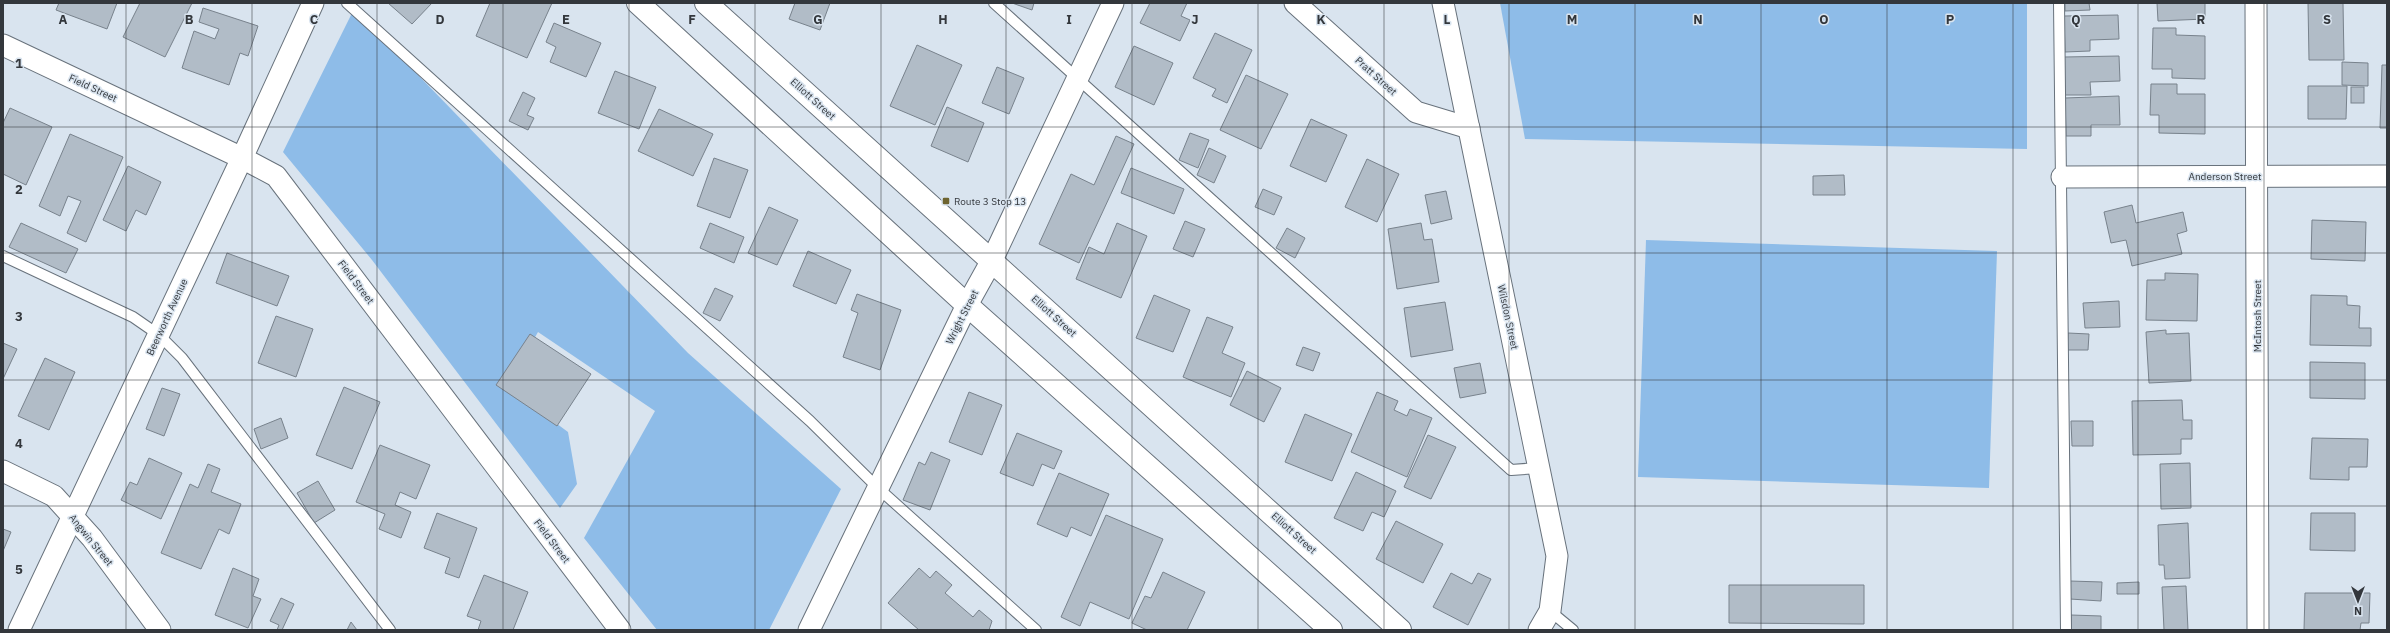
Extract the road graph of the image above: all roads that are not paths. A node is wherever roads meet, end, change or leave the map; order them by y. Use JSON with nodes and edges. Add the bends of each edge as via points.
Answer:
{"nodes":[{"id":1,"x":313,"y":3,"type":"edge"},
{"id":2,"x":347,"y":3,"type":"edge"},
{"id":3,"x":638,"y":3,"type":"edge"},
{"id":4,"x":706,"y":3,"type":"edge"},
{"id":5,"x":994,"y":3,"type":"edge"},
{"id":6,"x":1113,"y":3,"type":"edge"},
{"id":7,"x":1295,"y":3,"type":"edge"},
{"id":8,"x":1442,"y":3,"type":"edge"},
{"id":9,"x":2059,"y":3,"type":"edge"},
{"id":10,"x":2256,"y":3,"type":"edge"},
{"id":11,"x":3,"y":45,"type":"edge"},
{"id":12,"x":1077,"y":78,"type":"junction"},
{"id":13,"x":1468,"y":128,"type":"junction"},
{"id":14,"x":242,"y":158,"type":"junction"},
{"id":15,"x":2257,"y":176,"type":"junction"},
{"id":16,"x":2387,"y":176,"type":"edge"},
{"id":17,"x":2062,"y":178,"type":"junction"},
{"id":18,"x":3,"y":256,"type":"edge"},
{"id":19,"x":992,"y":260,"type":"junction"},
{"id":20,"x":967,"y":305,"type":"junction"},
{"id":21,"x":159,"y":335,"type":"junction"},
{"id":22,"x":1538,"y":468,"type":"junction"},
{"id":23,"x":3,"y":472,"type":"edge"},
{"id":24,"x":878,"y":488,"type":"junction"},
{"id":25,"x":72,"y":517,"type":"junction"},
{"id":26,"x":1550,"y":611,"type":"junction"},
{"id":27,"x":19,"y":630,"type":"edge"},
{"id":28,"x":160,"y":630,"type":"edge"},
{"id":29,"x":390,"y":630,"type":"edge"},
{"id":30,"x":620,"y":630,"type":"edge"},
{"id":31,"x":809,"y":630,"type":"edge"},
{"id":32,"x":1036,"y":630,"type":"edge"},
{"id":33,"x":1331,"y":630,"type":"edge"},
{"id":34,"x":1400,"y":630,"type":"edge"},
{"id":35,"x":1538,"y":630,"type":"edge"},
{"id":36,"x":1573,"y":630,"type":"edge"},
{"id":37,"x":2066,"y":630,"type":"edge"},
{"id":38,"x":2258,"y":630,"type":"edge"}],
"edges":[{"from":1,"to":14,"type":"street","name":"Beerworth Avenue"},
{"from":2,"to":24,"type":"lane","via":[[810,421]]},
{"from":3,"to":20,"type":"street"},
{"from":4,"to":19,"type":"street","name":"Elliott Street"},
{"from":5,"to":12,"type":"lane"},
{"from":6,"to":12,"type":"street","name":"Wright Street"},
{"from":7,"to":13,"type":"street","name":"Pratt Street","via":[[1416,112]]},
{"from":8,"to":13,"type":"street","name":"Wilsdon Street"},
{"from":9,"to":17,"type":"lane"},
{"from":10,"to":15,"type":"street","name":"McIntosh Street"},
{"from":11,"to":14,"type":"street","name":"Field Street"},
{"from":12,"to":19,"type":"street","name":"Wright Street"},
{"from":12,"to":22,"type":"lane","via":[[1511,470]]},
{"from":13,"to":22,"type":"street","name":"Wilsdon Street"},
{"from":14,"to":21,"type":"street","name":"Beerworth Avenue"},
{"from":14,"to":30,"type":"street","name":"Field Street","via":[[276,176]]},
{"from":15,"to":16,"type":"street","name":"Anderson Street"},
{"from":15,"to":17,"type":"street","name":"Anderson Street"},
{"from":15,"to":38,"type":"street","name":"McIntosh Street"},
{"from":17,"to":37,"type":"lane"},
{"from":18,"to":21,"type":"lane","via":[[133,317]]},
{"from":19,"to":20,"type":"street","name":"Wright Street"},
{"from":19,"to":34,"type":"street","name":"Elliott Street"},
{"from":20,"to":24,"type":"street","name":"Wright Street"},
{"from":20,"to":33,"type":"street"},
{"from":21,"to":25,"type":"street","name":"Beerworth Avenue"},
{"from":21,"to":29,"type":"lane","via":[[182,358]]},
{"from":22,"to":26,"type":"street","name":"Wilsdon Street","via":[[1557,556]]},
{"from":23,"to":25,"type":"street","name":"Angwin Street","via":[[54,496]]},
{"from":24,"to":31,"type":"street","name":"Wright Street"},
{"from":24,"to":32,"type":"lane"},
{"from":25,"to":27,"type":"street","name":"Beerworth Avenue"},
{"from":25,"to":28,"type":"street","name":"Angwin Street","via":[[92,538]]},
{"from":26,"to":35,"type":"street","name":"Wilsdon Street"},
{"from":26,"to":36,"type":"lane"}]}
